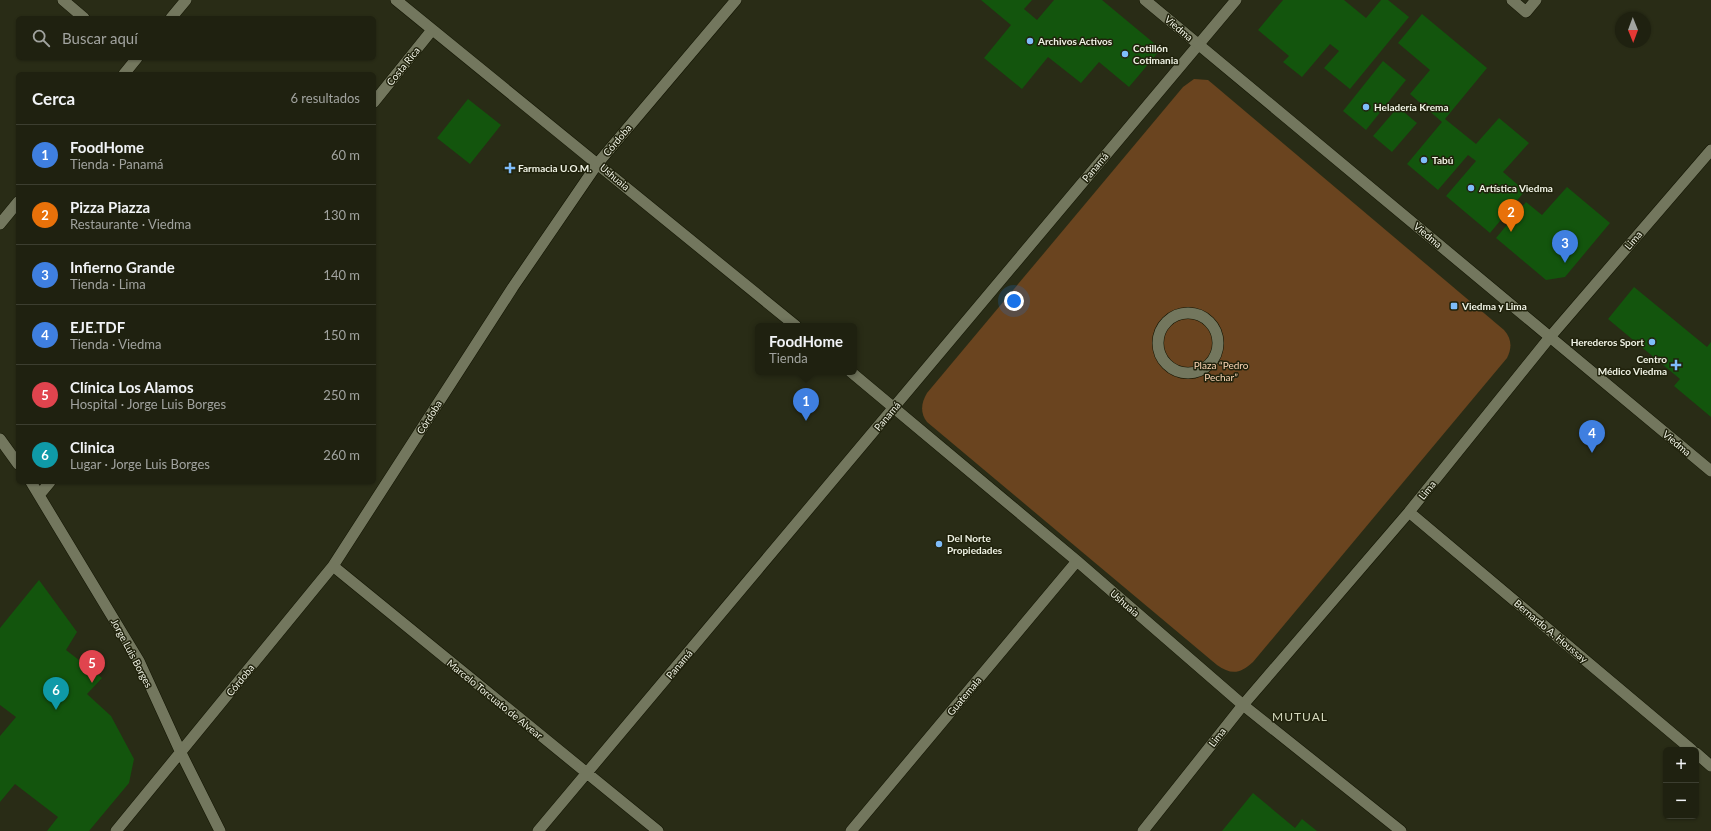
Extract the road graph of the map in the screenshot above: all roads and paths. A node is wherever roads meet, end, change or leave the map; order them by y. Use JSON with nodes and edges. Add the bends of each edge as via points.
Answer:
{"nodes":[{"id":1,"x":62,"y":0,"type":"edge"},
{"id":2,"x":186,"y":0,"type":"edge"},
{"id":3,"x":396,"y":0,"type":"edge"},
{"id":4,"x":736,"y":0,"type":"edge"},
{"id":5,"x":1145,"y":0,"type":"edge"},
{"id":6,"x":1236,"y":0,"type":"edge"},
{"id":7,"x":1512,"y":0,"type":"edge"},
{"id":8,"x":1536,"y":0,"type":"edge"},
{"id":9,"x":82,"y":16,"type":"edge"},
{"id":10,"x":173,"y":16,"type":"edge"},
{"id":11,"x":432,"y":30,"type":"junction"},
{"id":12,"x":1198,"y":45,"type":"junction"},
{"id":13,"x":134,"y":60,"type":"edge"},
{"id":14,"x":125,"y":72,"type":"edge"},
{"id":15,"x":376,"y":100,"type":"edge"},
{"id":16,"x":1711,"y":150,"type":"edge"},
{"id":17,"x":1702,"y":160,"type":"junction"},
{"id":18,"x":598,"y":163,"type":"junction"},
{"id":19,"x":1711,"y":168,"type":"edge"},
{"id":20,"x":16,"y":204,"type":"edge"},
{"id":21,"x":0,"y":224,"type":"edge"},
{"id":22,"x":792,"y":323,"type":"edge"},
{"id":23,"x":1165,"y":323,"type":"joint"},
{"id":24,"x":1550,"y":337,"type":"junction"},
{"id":25,"x":855,"y":375,"type":"edge"},
{"id":26,"x":894,"y":407,"type":"junction"},
{"id":27,"x":0,"y":439,"type":"edge"},
{"id":28,"x":16,"y":461,"type":"edge"},
{"id":29,"x":1711,"y":471,"type":"edge"},
{"id":30,"x":33,"y":484,"type":"edge"},
{"id":31,"x":48,"y":484,"type":"edge"},
{"id":32,"x":40,"y":494,"type":"junction"},
{"id":33,"x":1409,"y":512,"type":"junction"},
{"id":34,"x":1077,"y":561,"type":"junction"},
{"id":35,"x":333,"y":566,"type":"junction"},
{"id":36,"x":1243,"y":705,"type":"junction"},
{"id":37,"x":1688,"y":747,"type":"edge"},
{"id":38,"x":181,"y":754,"type":"junction"},
{"id":39,"x":1699,"y":756,"type":"edge"},
{"id":40,"x":1711,"y":766,"type":"edge"},
{"id":41,"x":587,"y":773,"type":"junction"},
{"id":42,"x":116,"y":831,"type":"edge"},
{"id":43,"x":220,"y":831,"type":"edge"},
{"id":44,"x":538,"y":831,"type":"edge"},
{"id":45,"x":658,"y":831,"type":"edge"},
{"id":46,"x":851,"y":831,"type":"edge"},
{"id":47,"x":1143,"y":831,"type":"edge"},
{"id":48,"x":1401,"y":831,"type":"edge"}],
"edges":[{"from":1,"to":9,"type":"street"},
{"from":2,"to":10,"type":"street"},
{"from":3,"to":11,"type":"street","name":"Ushuaia"},
{"from":4,"to":18,"type":"street","name":"Córdoba"},
{"from":5,"to":12,"type":"street","name":"Viedma"},
{"from":6,"to":12,"type":"street","name":"Panamá"},
{"from":7,"to":8,"type":"street","via":[[1526,12]]},
{"from":11,"to":15,"type":"street","name":"Costa Rica"},
{"from":11,"to":18,"type":"street","name":"Ushuaia"},
{"from":12,"to":24,"type":"street","name":"Viedma"},
{"from":12,"to":26,"type":"street","name":"Panamá"},
{"from":13,"to":14,"type":"street"},
{"from":16,"to":17,"type":"street","name":"Lima"},
{"from":17,"to":19,"type":"street"},
{"from":17,"to":24,"type":"street","name":"Lima"},
{"from":18,"to":22,"type":"street","name":"Ushuaia"},
{"from":18,"to":35,"type":"street","name":"Córdoba","via":[[513,287]]},
{"from":20,"to":21,"type":"street"},
{"from":23,"to":23,"type":"street","via":[[1158,340],[1158,350],[1167,365],[1175,370],[1190,373],[1201,370],[1210,363],[1217,350],[1218,336],[1215,328],[1205,317],[1190,312],[1181,313],[1172,316]]},
{"from":24,"to":29,"type":"street","name":"Viedma"},
{"from":24,"to":33,"type":"street","name":"Lima"},
{"from":25,"to":26,"type":"street","name":"Ushuaia"},
{"from":26,"to":34,"type":"street","name":"Ushuaia"},
{"from":26,"to":41,"type":"street","name":"Panamá"},
{"from":27,"to":28,"type":"street"},
{"from":30,"to":32,"type":"street","name":"Jorge Luis Borges"},
{"from":31,"to":32,"type":"street"},
{"from":32,"to":38,"type":"street","name":"Jorge Luis Borges","via":[[139,661]]},
{"from":33,"to":36,"type":"street","name":"Lima"},
{"from":33,"to":37,"type":"street","name":"Bernardo A. Houssay"},
{"from":34,"to":36,"type":"street","name":"Ushuaia"},
{"from":34,"to":46,"type":"street","name":"Guatemala"},
{"from":35,"to":38,"type":"street","name":"Córdoba"},
{"from":35,"to":41,"type":"street","name":"Marcelo Torcuato de Alvear"},
{"from":36,"to":47,"type":"street","name":"Lima"},
{"from":36,"to":48,"type":"street","name":"Ushuaia"},
{"from":38,"to":42,"type":"street","name":"Córdoba"},
{"from":38,"to":43,"type":"street","name":"Jorge Luis Borges"},
{"from":39,"to":40,"type":"street"},
{"from":41,"to":44,"type":"street","name":"Panamá"},
{"from":41,"to":45,"type":"street","name":"Marcelo Torcuato de Alvear"}]}
